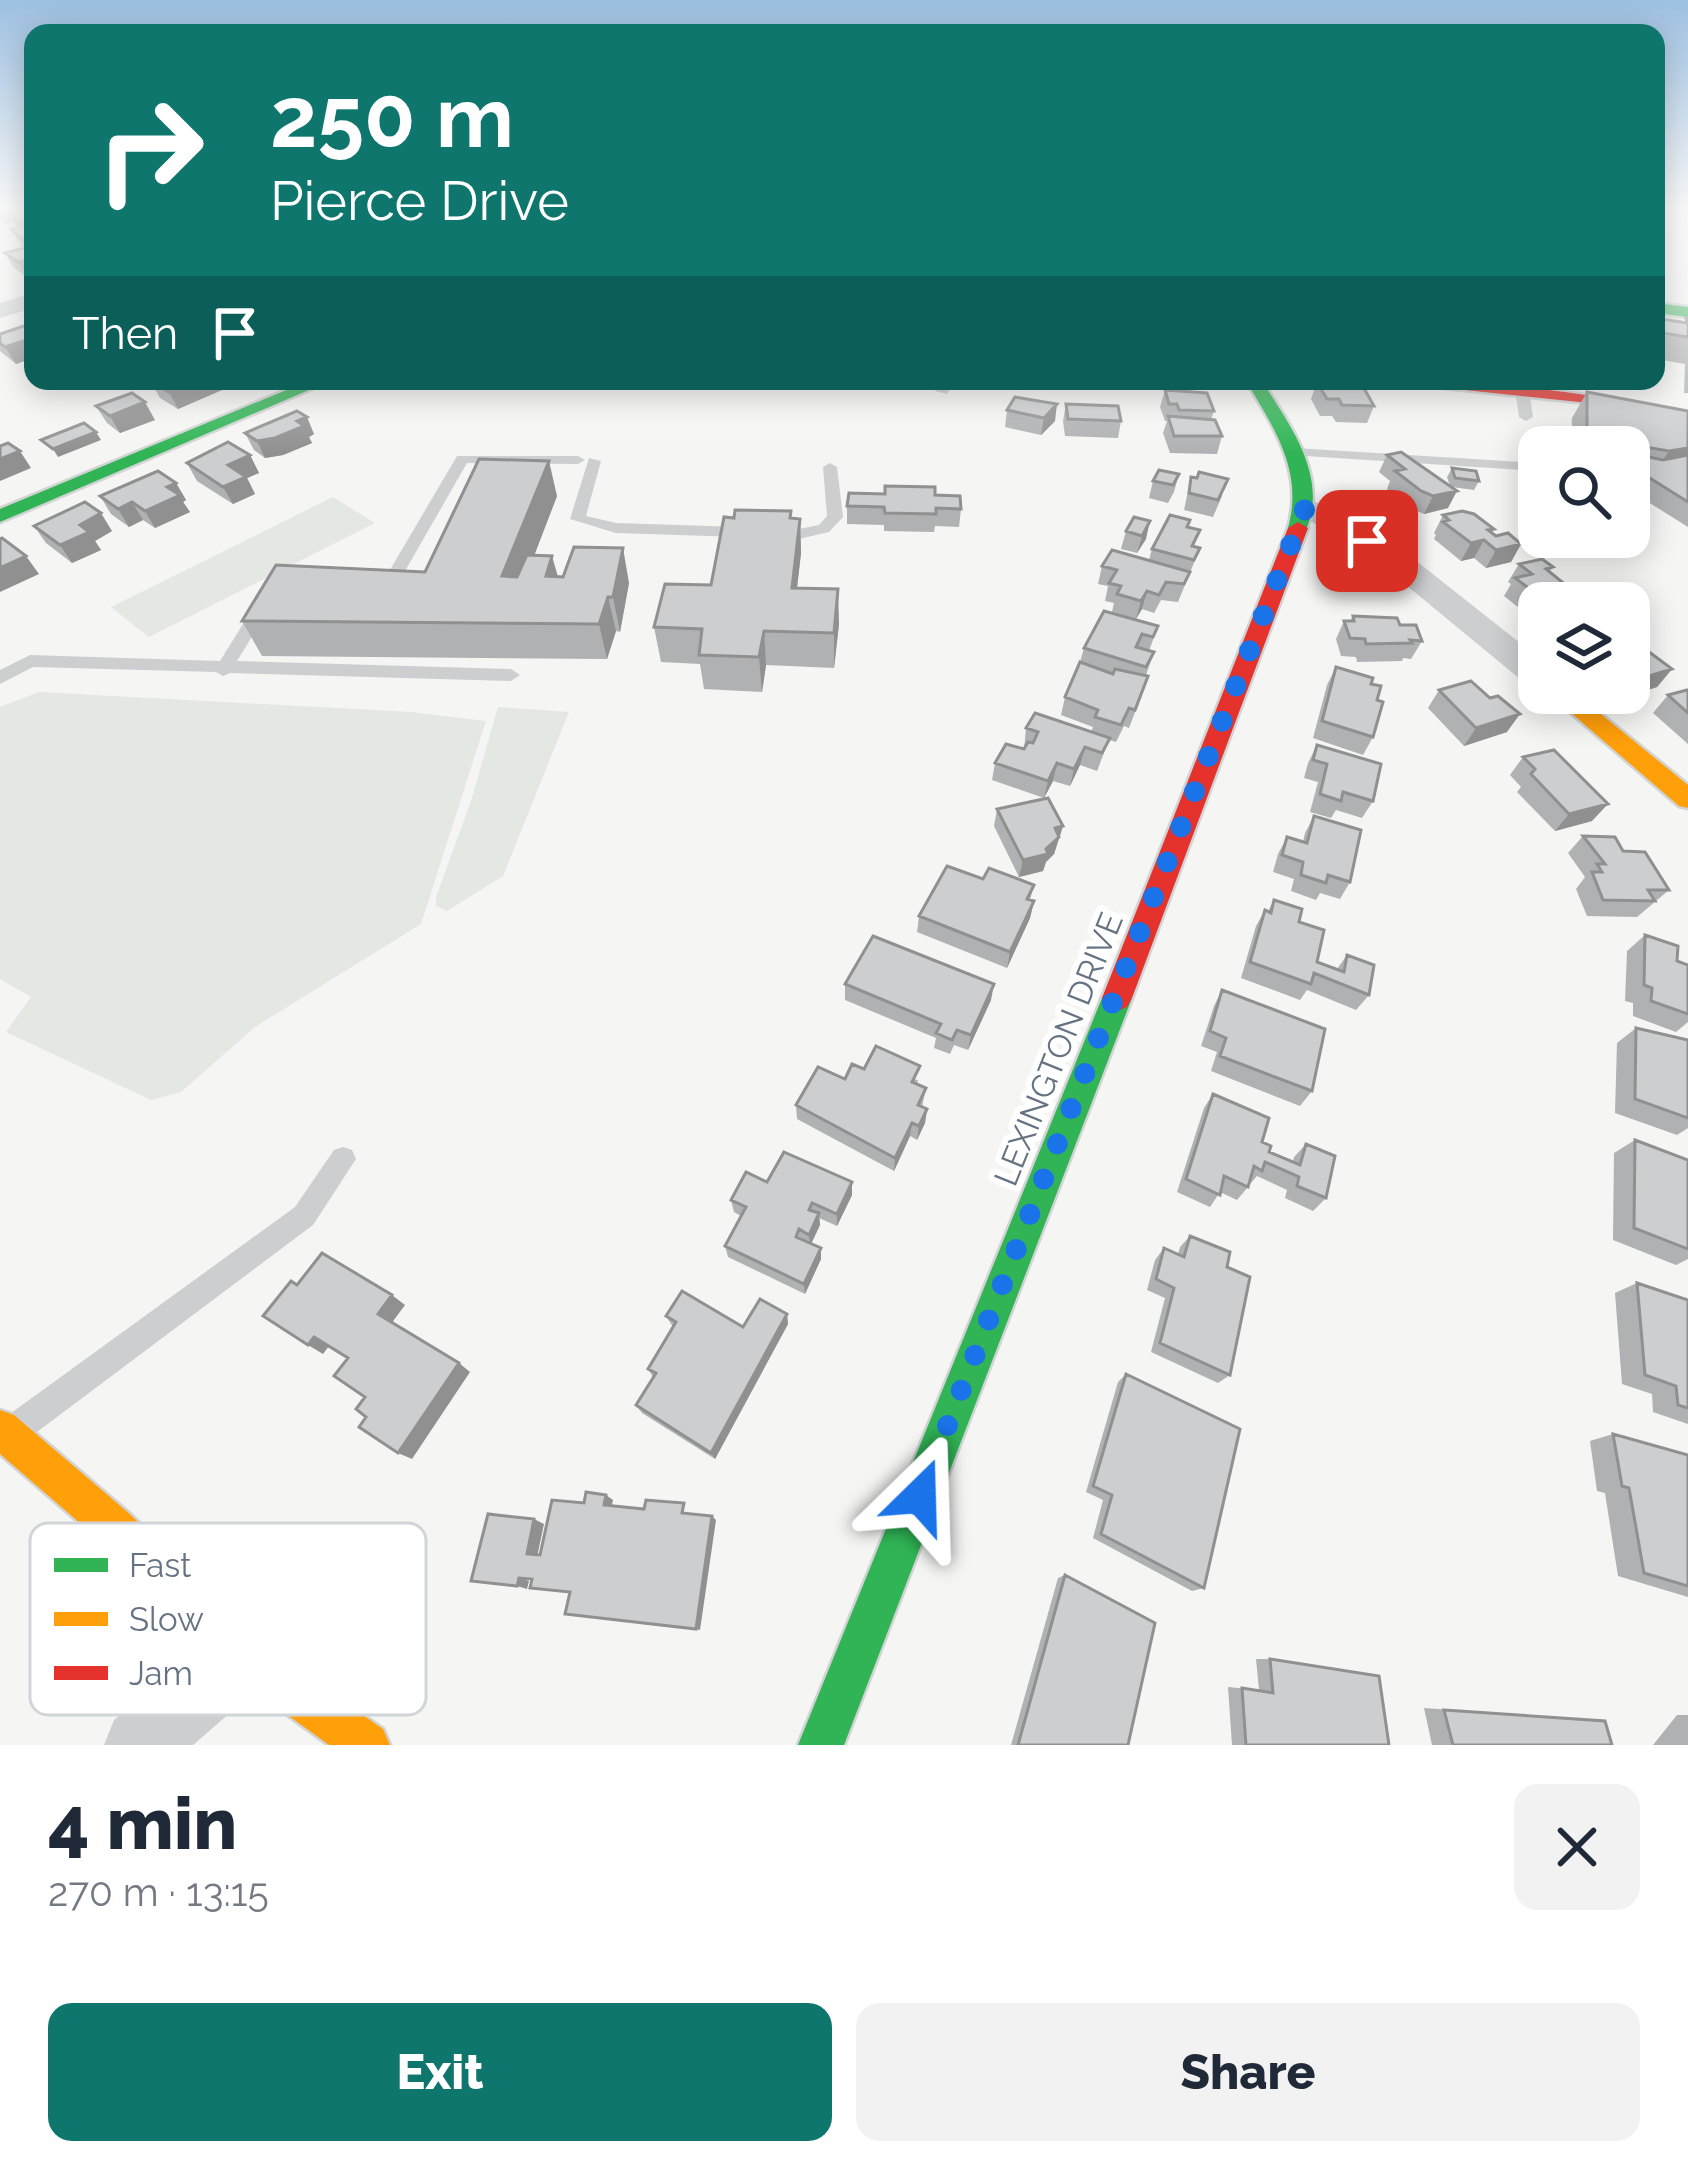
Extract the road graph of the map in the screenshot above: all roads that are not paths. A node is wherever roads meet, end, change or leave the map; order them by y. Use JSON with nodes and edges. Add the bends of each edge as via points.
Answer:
{"nodes":[{"id":1,"x":301,"y":390,"type":"edge"},
{"id":2,"x":1259,"y":390,"type":"edge"},
{"id":3,"x":1467,"y":390,"type":"edge"},
{"id":4,"x":1688,"y":418,"type":"edge"},
{"id":5,"x":1295,"y":452,"type":"junction"},
{"id":6,"x":830,"y":466,"type":"dead end"},
{"id":7,"x":1518,"y":466,"type":"edge"},
{"id":8,"x":1306,"y":506,"type":"junction"},
{"id":9,"x":0,"y":516,"type":"edge"},
{"id":10,"x":273,"y":590,"type":"edge"},
{"id":11,"x":362,"y":592,"type":"edge"},
{"id":12,"x":1518,"y":659,"type":"edge"},
{"id":13,"x":223,"y":670,"type":"junction"},
{"id":14,"x":511,"y":675,"type":"dead end"},
{"id":15,"x":0,"y":678,"type":"edge"},
{"id":16,"x":1585,"y":714,"type":"edge"},
{"id":17,"x":1688,"y":799,"type":"edge"},
{"id":18,"x":343,"y":1159,"type":"dead end"},
{"id":19,"x":4,"y":1432,"type":"edge"},
{"id":20,"x":110,"y":1523,"type":"edge"},
{"id":21,"x":174,"y":1715,"type":"edge"},
{"id":22,"x":325,"y":1715,"type":"edge"},
{"id":23,"x":139,"y":1745,"type":"edge"},
{"id":24,"x":367,"y":1745,"type":"edge"},
{"id":25,"x":821,"y":1745,"type":"edge"}],
"edges":[{"from":1,"to":9,"type":"street"},
{"from":2,"to":5,"type":"street"},
{"from":3,"to":4,"type":"street"},
{"from":5,"to":7,"type":"lane"},
{"from":5,"to":8,"type":"street"},
{"from":6,"to":11,"type":"lane","via":[[835,517],[824,529],[799,534],[616,528],[578,519],[586,460],[462,459],[385,593]]},
{"from":8,"to":12,"type":"street","via":[[1394,559]]},
{"from":8,"to":25,"type":"street","name":"LEXINGTON DRIVE"},
{"from":10,"to":13,"type":"lane"},
{"from":13,"to":14,"type":"lane"},
{"from":13,"to":15,"type":"lane","via":[[30,662]]},
{"from":16,"to":17,"type":"street"},
{"from":18,"to":19,"type":"lane","via":[[304,1216]]},
{"from":19,"to":20,"type":"street"},
{"from":21,"to":23,"type":"street"},
{"from":22,"to":24,"type":"street"}]}
